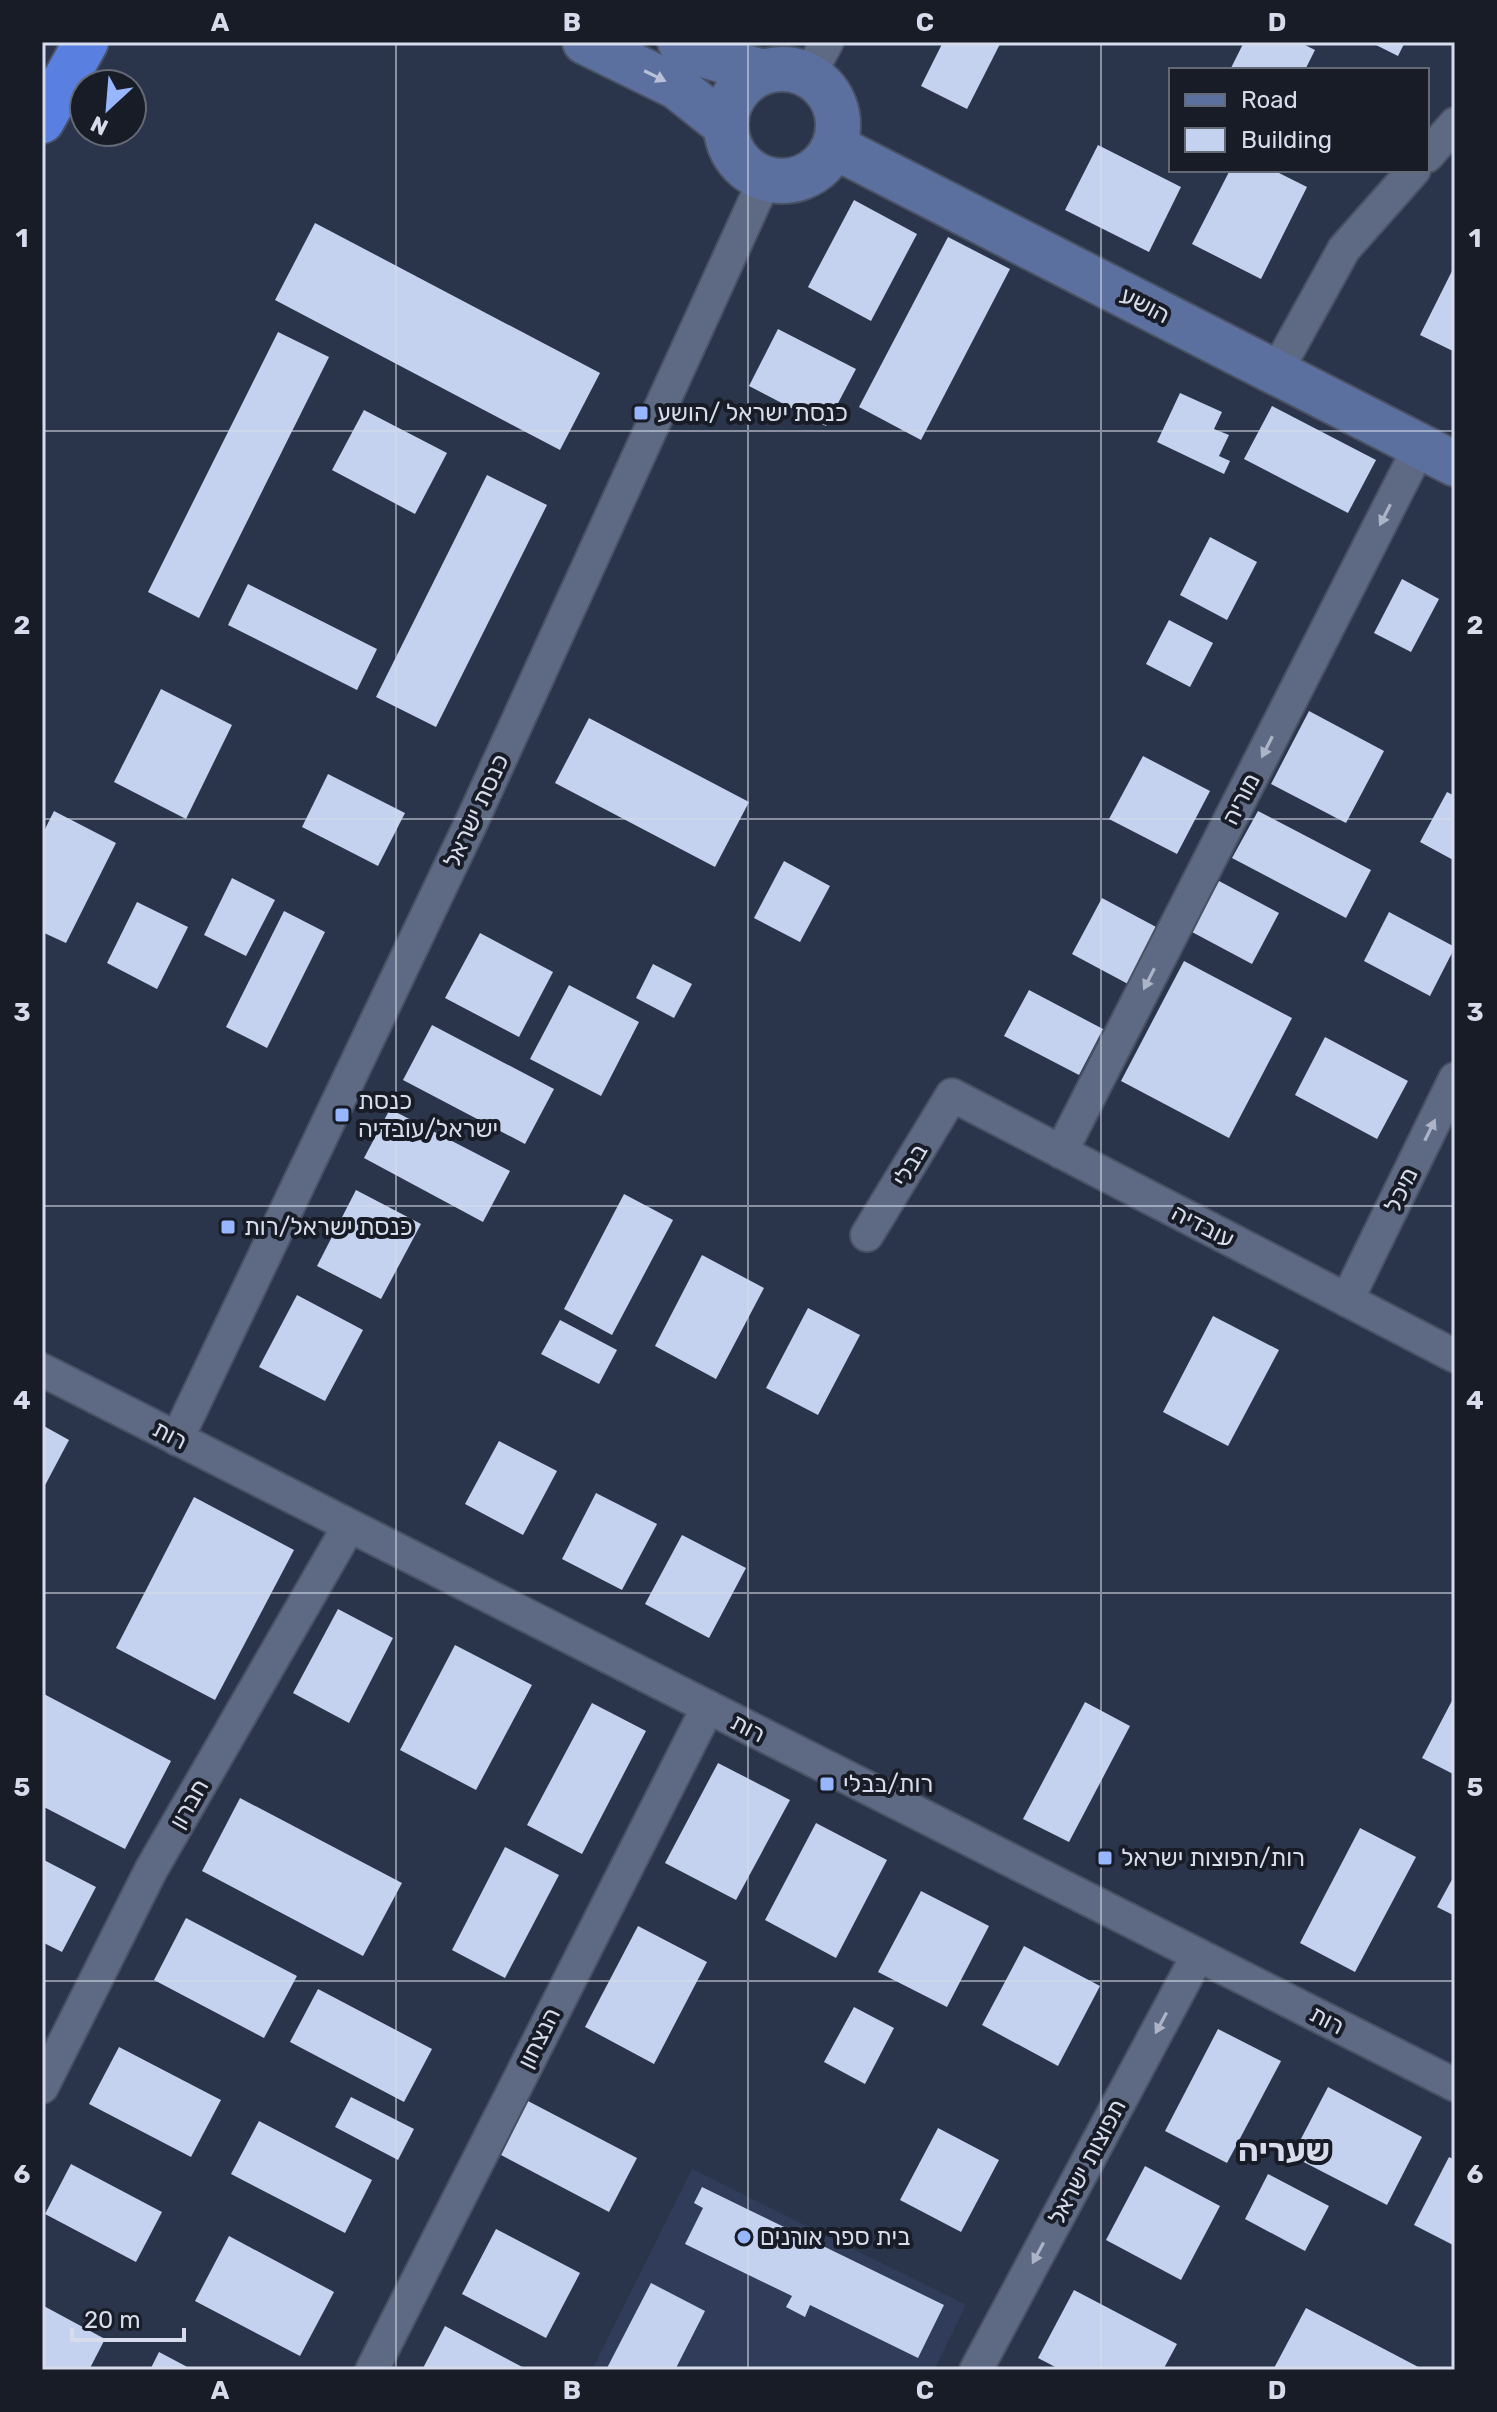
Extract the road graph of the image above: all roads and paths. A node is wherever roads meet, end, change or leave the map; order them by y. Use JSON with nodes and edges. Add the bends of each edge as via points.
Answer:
{"nodes":[{"id":1,"x":68,"y":42,"type":"edge"},
{"id":2,"x":86,"y":42,"type":"edge"},
{"id":3,"x":585,"y":42,"type":"edge"},
{"id":4,"x":680,"y":42,"type":"edge"},
{"id":5,"x":818,"y":59,"type":"edge"},
{"id":6,"x":763,"y":72,"type":"junction"},
{"id":7,"x":42,"y":102,"type":"edge"},
{"id":8,"x":42,"y":121,"type":"edge"},
{"id":9,"x":1455,"y":124,"type":"edge"},
{"id":10,"x":726,"y":126,"type":"junction"},
{"id":11,"x":835,"y":147,"type":"junction"},
{"id":12,"x":1429,"y":154,"type":"edge"},
{"id":13,"x":1412,"y":172,"type":"edge"},
{"id":14,"x":765,"y":179,"type":"junction"},
{"id":15,"x":1276,"y":372,"type":"junction"},
{"id":16,"x":1438,"y":455,"type":"edge"},
{"id":17,"x":1455,"y":1079,"type":"edge"},
{"id":18,"x":952,"y":1095,"type":"joint"},
{"id":19,"x":1061,"y":1152,"type":"junction"},
{"id":20,"x":867,"y":1235,"type":"dead end"},
{"id":21,"x":1347,"y":1300,"type":"junction"},
{"id":22,"x":1455,"y":1356,"type":"edge"},
{"id":23,"x":42,"y":1370,"type":"edge"},
{"id":24,"x":177,"y":1439,"type":"junction"},
{"id":25,"x":349,"y":1526,"type":"junction"},
{"id":26,"x":708,"y":1707,"type":"junction"},
{"id":27,"x":1198,"y":1955,"type":"junction"},
{"id":28,"x":1455,"y":2085,"type":"edge"},
{"id":29,"x":42,"y":2087,"type":"edge"},
{"id":30,"x":372,"y":2370,"type":"edge"},
{"id":31,"x":976,"y":2370,"type":"edge"}],
"edges":[{"from":1,"to":7,"type":"highway"},
{"from":2,"to":8,"type":"highway"},
{"from":3,"to":10,"type":"street","one_way":true,"via":[[677,87]]},
{"from":4,"to":6,"type":"street"},
{"from":5,"to":6,"type":"street","via":[[794,70]]},
{"from":5,"to":11,"type":"street","via":[[822,85],[835,106]]},
{"from":6,"to":10,"type":"street","via":[[736,93]]},
{"from":9,"to":12,"type":"street"},
{"from":10,"to":14,"type":"street","via":[[737,159]]},
{"from":11,"to":14,"type":"street","via":[[827,161],[799,180]]},
{"from":11,"to":15,"type":"street","name":"הושע"},
{"from":13,"to":15,"type":"street","via":[[1344,249]]},
{"from":14,"to":24,"type":"street","name":"כנסת ישראל","via":[[472,821]]},
{"from":15,"to":16,"type":"street","name":"הושע"},
{"from":16,"to":19,"type":"street","name":"מוריה","one_way":true},
{"from":21,"to":17,"type":"street","name":"מיכל","one_way":true},
{"from":18,"to":19,"type":"street","name":"עובדיה"},
{"from":18,"to":20,"type":"street","name":"בבלי"},
{"from":19,"to":21,"type":"street","name":"עובדיה"},
{"from":21,"to":22,"type":"street","name":"עובדיה"},
{"from":23,"to":24,"type":"street","name":"רות"},
{"from":24,"to":25,"type":"street","name":"רות"},
{"from":25,"to":26,"type":"street","name":"רות"},
{"from":25,"to":29,"type":"street","name":"חברון","via":[[151,1870]]},
{"from":26,"to":27,"type":"street","name":"רות"},
{"from":26,"to":30,"type":"street","name":"הנצחון"},
{"from":27,"to":28,"type":"street","name":"רות"},
{"from":27,"to":31,"type":"street","name":"תפוצות ישראל","one_way":true}]}
